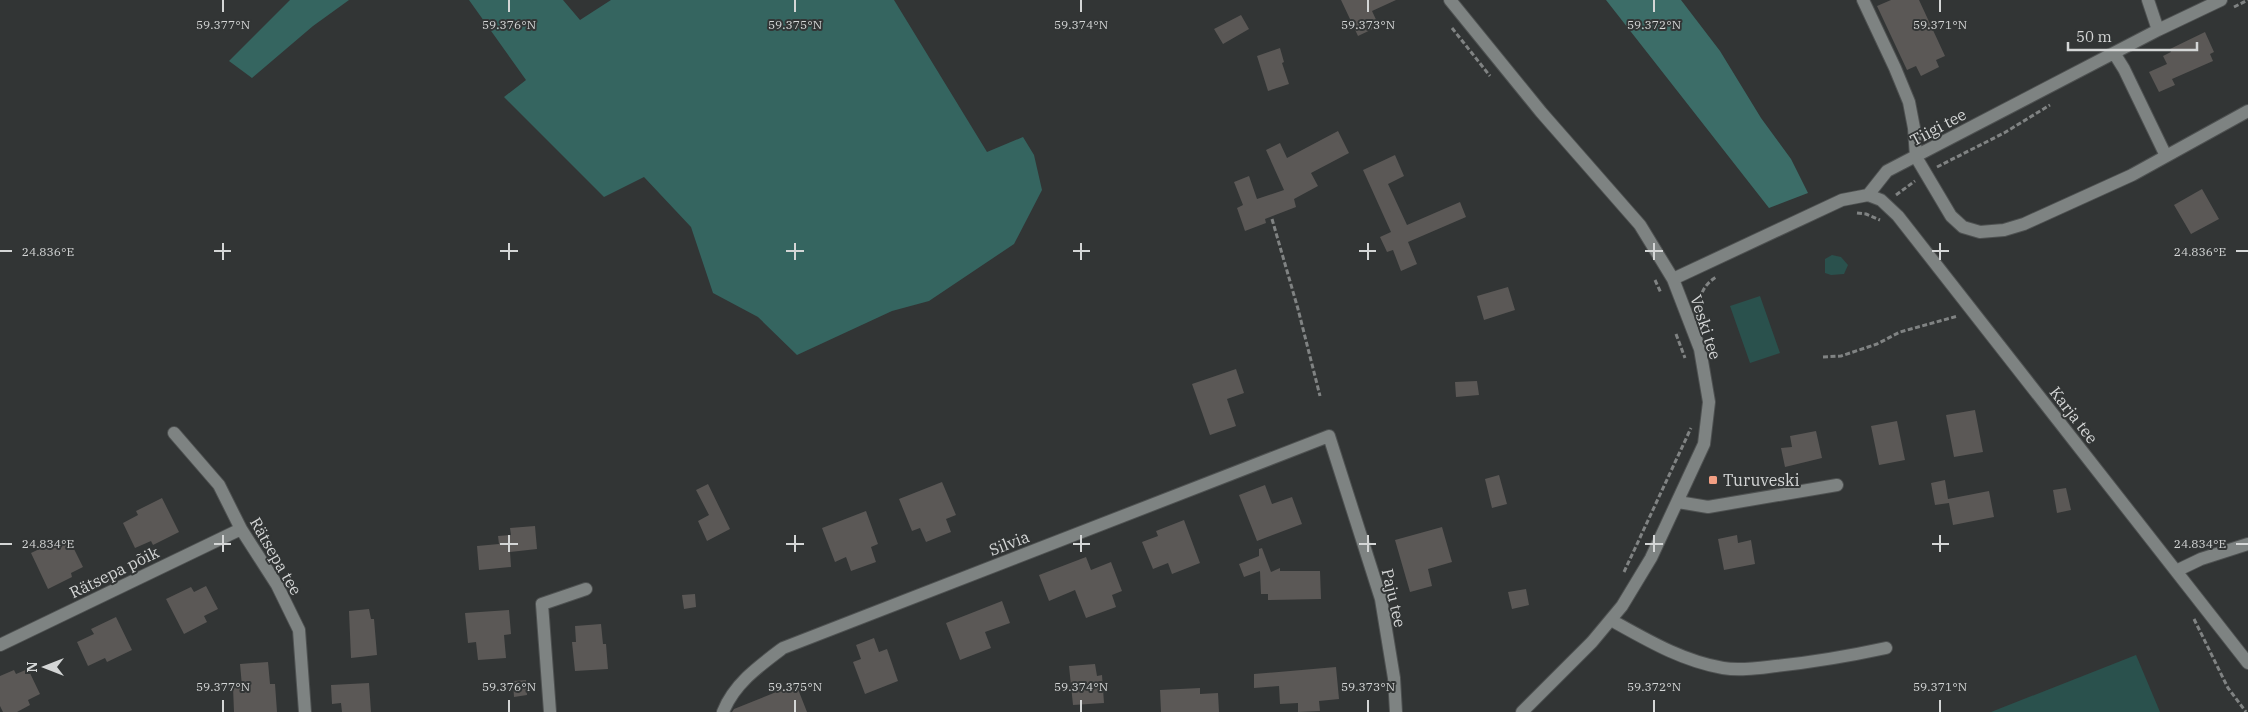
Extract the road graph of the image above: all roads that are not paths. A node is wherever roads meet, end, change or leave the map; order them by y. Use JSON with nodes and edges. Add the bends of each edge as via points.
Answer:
{"nodes":[{"id":1,"x":1450,"y":0,"type":"edge"},
{"id":2,"x":1863,"y":0,"type":"edge"},
{"id":3,"x":2148,"y":0,"type":"edge"},
{"id":4,"x":2226,"y":4,"type":"edge"},
{"id":5,"x":2158,"y":30,"type":"junction"},
{"id":6,"x":2114,"y":53,"type":"junction"},
{"id":7,"x":2248,"y":111,"type":"edge"},
{"id":8,"x":1916,"y":156,"type":"junction"},
{"id":9,"x":2166,"y":156,"type":"junction"},
{"id":10,"x":1868,"y":195,"type":"junction"},
{"id":11,"x":1673,"y":279,"type":"junction"},
{"id":12,"x":174,"y":433,"type":"dead end"},
{"id":13,"x":1329,"y":436,"type":"joint"},
{"id":14,"x":1837,"y":485,"type":"dead end"},
{"id":15,"x":1678,"y":502,"type":"junction"},
{"id":16,"x":241,"y":529,"type":"junction"},
{"id":17,"x":2248,"y":544,"type":"edge"},
{"id":18,"x":2176,"y":571,"type":"junction"},
{"id":19,"x":586,"y":589,"type":"dead end"},
{"id":20,"x":1611,"y":620,"type":"junction"},
{"id":21,"x":0,"y":645,"type":"edge"},
{"id":22,"x":1886,"y":648,"type":"dead end"},
{"id":23,"x":2248,"y":663,"type":"edge"},
{"id":24,"x":305,"y":712,"type":"edge"},
{"id":25,"x":550,"y":712,"type":"edge"},
{"id":26,"x":723,"y":712,"type":"edge"},
{"id":27,"x":1396,"y":712,"type":"edge"},
{"id":28,"x":1522,"y":712,"type":"edge"}],
"edges":[{"from":1,"to":11,"type":"street","name":"Veski tee","via":[[1541,112],[1640,225]]},
{"from":2,"to":8,"type":"street","via":[[1909,102]]},
{"from":3,"to":5,"type":"street"},
{"from":4,"to":5,"type":"street","name":"Tiigi tee"},
{"from":5,"to":6,"type":"street","name":"Tiigi tee"},
{"from":6,"to":8,"type":"street","name":"Tiigi tee"},
{"from":6,"to":9,"type":"street"},
{"from":7,"to":9,"type":"street"},
{"from":8,"to":9,"type":"street","via":[[1951,216],[1963,227],[1980,232],[2024,224],[2086,198]]},
{"from":8,"to":10,"type":"street","name":"Tiigi tee","via":[[1886,172]]},
{"from":10,"to":11,"type":"street","via":[[1842,200]]},
{"from":10,"to":18,"type":"street","name":"Karja tee","via":[[1881,200],[1898,216]]},
{"from":11,"to":15,"type":"street","name":"Veski tee","via":[[1700,349],[1709,402],[1704,444]]},
{"from":12,"to":16,"type":"street","name":"Rätsepa tee","via":[[219,485]]},
{"from":13,"to":26,"type":"street","name":"Silvia","via":[[783,648],[742,682]]},
{"from":13,"to":27,"type":"street","name":"Paju tee","via":[[1381,599]]},
{"from":14,"to":15,"type":"street","via":[[1708,507]]},
{"from":15,"to":20,"type":"street","name":"Veski tee","via":[[1651,558]]},
{"from":16,"to":21,"type":"street","name":"Rätsepa põik"},
{"from":16,"to":24,"type":"street","name":"Rätsepa tee","via":[[277,584],[299,630]]},
{"from":17,"to":18,"type":"street"},
{"from":18,"to":23,"type":"street","name":"Karja tee"},
{"from":19,"to":25,"type":"street","via":[[542,604]]},
{"from":20,"to":22,"type":"street","via":[[1659,647],[1694,661],[1724,668],[1830,661]]},
{"from":20,"to":28,"type":"street","name":"Veski tee"}]}
